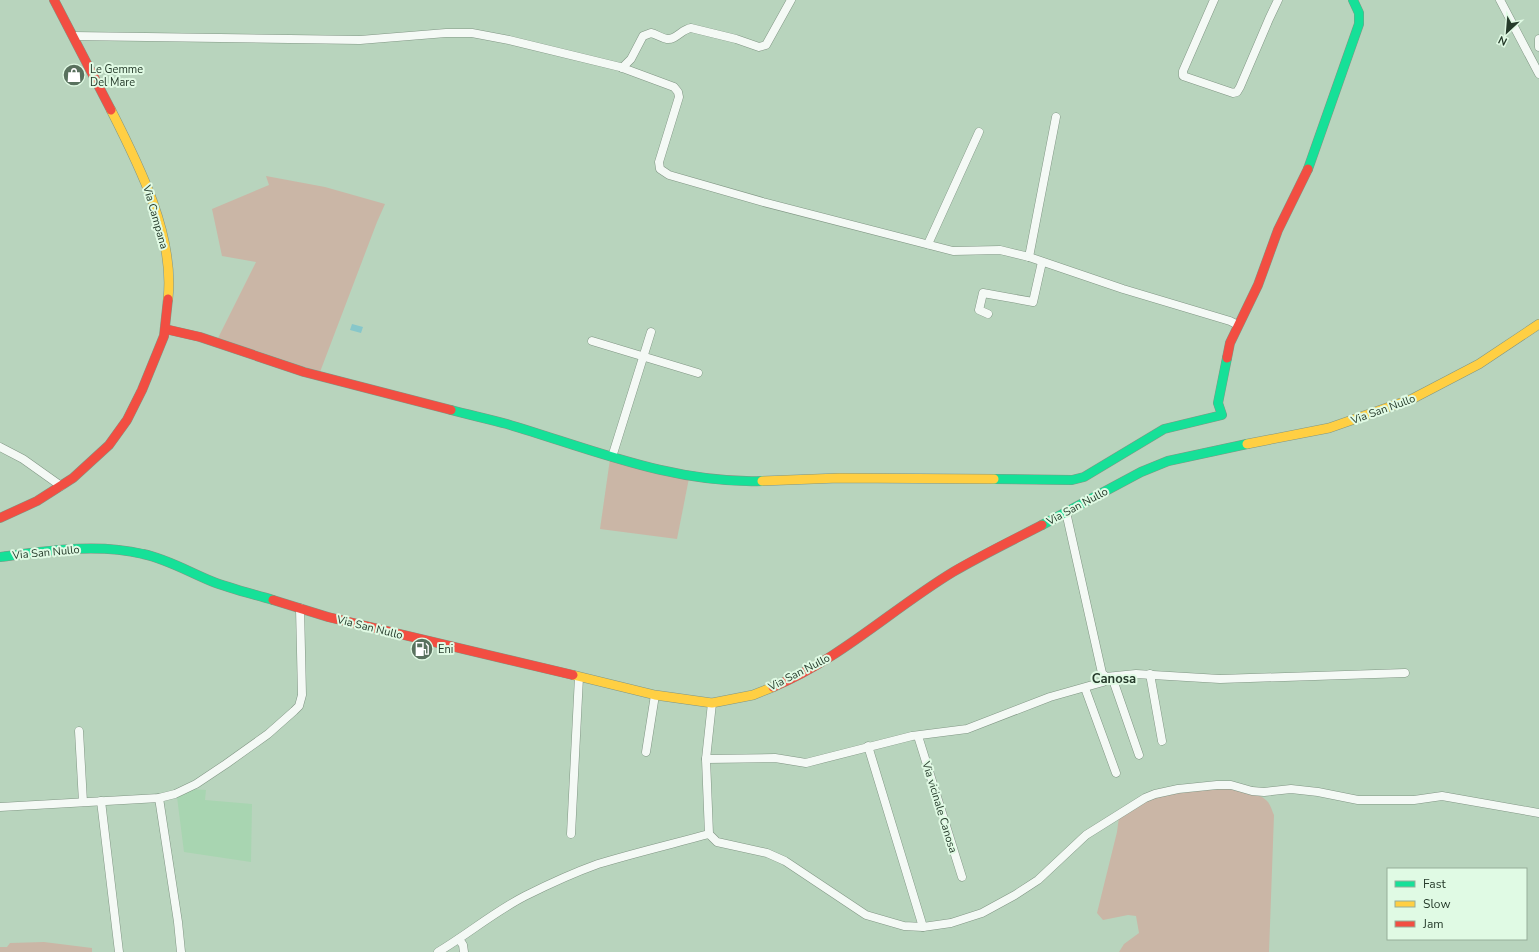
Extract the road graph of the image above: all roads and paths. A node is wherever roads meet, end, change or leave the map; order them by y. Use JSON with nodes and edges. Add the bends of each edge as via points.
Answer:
{"nodes":[{"id":1,"x":54,"y":0,"type":"edge"},
{"id":2,"x":791,"y":0,"type":"edge"},
{"id":3,"x":1214,"y":0,"type":"edge"},
{"id":4,"x":1278,"y":0,"type":"edge"},
{"id":5,"x":1353,"y":0,"type":"edge"},
{"id":6,"x":1500,"y":0,"type":"edge"},
{"id":7,"x":73,"y":36,"type":"junction"},
{"id":8,"x":1539,"y":39,"type":"edge"},
{"id":9,"x":1539,"y":47,"type":"edge"},
{"id":10,"x":622,"y":68,"type":"junction"},
{"id":11,"x":1539,"y":74,"type":"edge"},
{"id":12,"x":1056,"y":117,"type":"dead end"},
{"id":13,"x":979,"y":132,"type":"dead end"},
{"id":14,"x":928,"y":244,"type":"junction"},
{"id":15,"x":1029,"y":257,"type":"junction"},
{"id":16,"x":1042,"y":262,"type":"junction"},
{"id":17,"x":988,"y":314,"type":"dead end"},
{"id":18,"x":1539,"y":324,"type":"edge"},
{"id":19,"x":1238,"y":325,"type":"junction"},
{"id":20,"x":164,"y":329,"type":"junction"},
{"id":21,"x":651,"y":332,"type":"dead end"},
{"id":22,"x":592,"y":341,"type":"dead end"},
{"id":23,"x":644,"y":356,"type":"junction"},
{"id":24,"x":698,"y":373,"type":"dead end"},
{"id":25,"x":0,"y":447,"type":"edge"},
{"id":26,"x":612,"y":457,"type":"junction"},
{"id":27,"x":61,"y":486,"type":"junction"},
{"id":28,"x":37,"y":501,"type":"junction"},
{"id":29,"x":14,"y":511,"type":"junction"},
{"id":30,"x":1066,"y":512,"type":"junction"},
{"id":31,"x":0,"y":514,"type":"edge"},
{"id":32,"x":0,"y":518,"type":"edge"},
{"id":33,"x":0,"y":527,"type":"edge"},
{"id":34,"x":2,"y":554,"type":"edge"},
{"id":35,"x":300,"y":608,"type":"junction"},
{"id":36,"x":1405,"y":673,"type":"dead end"},
{"id":37,"x":1150,"y":674,"type":"junction"},
{"id":38,"x":579,"y":677,"type":"junction"},
{"id":39,"x":1112,"y":677,"type":"junction"},
{"id":40,"x":1085,"y":688,"type":"junction"},
{"id":41,"x":655,"y":695,"type":"junction"},
{"id":42,"x":712,"y":703,"type":"junction"},
{"id":43,"x":79,"y":731,"type":"dead end"},
{"id":44,"x":918,"y":736,"type":"junction"},
{"id":45,"x":1162,"y":741,"type":"dead end"},
{"id":46,"x":868,"y":746,"type":"junction"},
{"id":47,"x":646,"y":752,"type":"dead end"},
{"id":48,"x":1139,"y":755,"type":"dead end"},
{"id":49,"x":706,"y":759,"type":"junction"},
{"id":50,"x":1116,"y":773,"type":"dead end"},
{"id":51,"x":159,"y":798,"type":"junction"},
{"id":52,"x":101,"y":801,"type":"junction"},
{"id":53,"x":84,"y":802,"type":"junction"},
{"id":54,"x":0,"y":807,"type":"edge"},
{"id":55,"x":1539,"y":813,"type":"edge"},
{"id":56,"x":571,"y":834,"type":"dead end"},
{"id":57,"x":709,"y":834,"type":"junction"},
{"id":58,"x":962,"y":877,"type":"dead end"},
{"id":59,"x":922,"y":927,"type":"junction"},
{"id":60,"x":459,"y":939,"type":"junction"},
{"id":61,"x":119,"y":952,"type":"edge"},
{"id":62,"x":181,"y":952,"type":"edge"},
{"id":63,"x":438,"y":952,"type":"edge"},
{"id":64,"x":464,"y":952,"type":"edge"}],
"edges":[{"from":1,"to":7,"type":"street","name":"Via Campana"},
{"from":2,"to":10,"type":"street","via":[[763,47],[691,28],[668,39],[651,33],[643,36],[631,59]]},
{"from":3,"to":4,"type":"street","via":[[1183,76],[1233,93],[1240,88]]},
{"from":5,"to":19,"type":"street","via":[[1359,13],[1359,24],[1310,165],[1278,230],[1258,285]]},
{"from":6,"to":11,"type":"street"},
{"from":7,"to":10,"type":"street","via":[[360,40],[472,33]]},
{"from":7,"to":20,"type":"street","name":"Via Campana","via":[[149,189],[164,240],[170,283]]},
{"from":8,"to":9,"type":"street"},
{"from":10,"to":14,"type":"street","via":[[667,83],[674,86],[678,92],[678,103],[659,162],[664,173]]},
{"from":12,"to":15,"type":"street"},
{"from":13,"to":14,"type":"street"},
{"from":14,"to":15,"type":"street","via":[[954,251],[1000,250]]},
{"from":15,"to":16,"type":"street"},
{"from":16,"to":17,"type":"street","via":[[1033,302],[983,293],[978,310]]},
{"from":16,"to":19,"type":"street"},
{"from":18,"to":30,"type":"street","name":"Via San Nullo","via":[[1479,364],[1412,399],[1329,428],[1168,461],[1140,472]]},
{"from":19,"to":26,"type":"street","via":[[1229,349],[1218,403],[1222,415],[1164,429],[1084,477],[1072,480],[731,480],[678,474]]},
{"from":20,"to":26,"type":"street","via":[[206,339],[358,387],[507,424]]},
{"from":20,"to":27,"type":"street","name":"Via Campana","via":[[164,336],[127,420],[109,445]]},
{"from":21,"to":23,"type":"street"},
{"from":22,"to":23,"type":"street"},
{"from":23,"to":24,"type":"street"},
{"from":23,"to":26,"type":"street"},
{"from":25,"to":27,"type":"street"},
{"from":27,"to":28,"type":"street","name":"Via Campana"},
{"from":28,"to":29,"type":"street","name":"Via Campana"},
{"from":28,"to":33,"type":"street"},
{"from":29,"to":31,"type":"street","name":"Via Campana"},
{"from":29,"to":32,"type":"street","name":"Via Campana"},
{"from":30,"to":39,"type":"street","via":[[1102,674]]},
{"from":30,"to":42,"type":"street","name":"Via San Nullo","via":[[953,572],[833,654],[787,681],[753,695]]},
{"from":34,"to":35,"type":"street","name":"Via San Nullo","via":[[62,549],[111,550],[143,554],[171,563],[213,582]]},
{"from":35,"to":38,"type":"street","name":"Via San Nullo","via":[[328,617]]},
{"from":35,"to":51,"type":"street","via":[[302,695],[299,706],[268,734],[196,784]]},
{"from":36,"to":37,"type":"street","via":[[1220,679]]},
{"from":37,"to":39,"type":"street"},
{"from":37,"to":45,"type":"street"},
{"from":38,"to":41,"type":"street","name":"Via San Nullo"},
{"from":38,"to":56,"type":"street"},
{"from":39,"to":40,"type":"street"},
{"from":39,"to":48,"type":"street"},
{"from":40,"to":44,"type":"street","via":[[1050,697],[967,729]]},
{"from":40,"to":50,"type":"street"},
{"from":41,"to":42,"type":"street","name":"Via San Nullo"},
{"from":41,"to":47,"type":"street"},
{"from":42,"to":49,"type":"street"},
{"from":43,"to":53,"type":"street"},
{"from":44,"to":46,"type":"street"},
{"from":44,"to":58,"type":"street","name":"Via vicinale Canosa"},
{"from":46,"to":49,"type":"street","via":[[806,762],[775,758]]},
{"from":46,"to":59,"type":"street"},
{"from":49,"to":57,"type":"street"},
{"from":51,"to":52,"type":"street"},
{"from":51,"to":62,"type":"street"},
{"from":52,"to":53,"type":"street"},
{"from":52,"to":61,"type":"street"},
{"from":53,"to":54,"type":"street"},
{"from":55,"to":59,"type":"street","via":[[1442,796],[1382,801],[1358,800],[1291,789],[1252,791],[1231,785],[1178,789],[1145,798],[1086,835],[1038,880],[996,906],[951,922]]},
{"from":57,"to":59,"type":"street","via":[[717,842],[766,853],[785,861],[866,915],[904,926]]},
{"from":57,"to":60,"type":"street","via":[[597,865],[566,877],[498,911]]},
{"from":60,"to":63,"type":"street"},
{"from":60,"to":64,"type":"street"}]}
